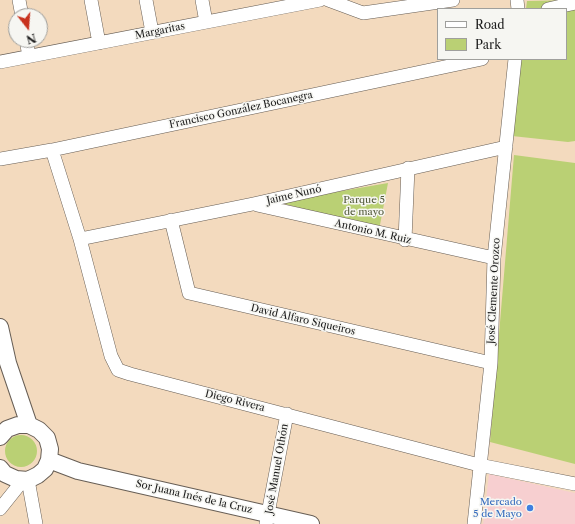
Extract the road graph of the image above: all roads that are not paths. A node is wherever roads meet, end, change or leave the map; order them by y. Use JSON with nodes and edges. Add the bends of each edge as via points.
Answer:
{"nodes":[{"id":1,"x":91,"y":0,"type":"edge"},
{"id":2,"x":146,"y":0,"type":"edge"},
{"id":3,"x":202,"y":0,"type":"edge"},
{"id":4,"x":320,"y":0,"type":"edge"},
{"id":5,"x":328,"y":0,"type":"edge"},
{"id":6,"x":454,"y":0,"type":"edge"},
{"id":7,"x":417,"y":3,"type":"edge"},
{"id":8,"x":575,"y":3,"type":"edge"},
{"id":9,"x":269,"y":5,"type":"edge"},
{"id":10,"x":550,"y":6,"type":"edge"},
{"id":11,"x":206,"y":22,"type":"junction"},
{"id":12,"x":152,"y":32,"type":"junction"},
{"id":13,"x":99,"y":43,"type":"junction"},
{"id":14,"x":28,"y":48,"type":"edge"},
{"id":15,"x":29,"y":56,"type":"junction"},
{"id":16,"x":477,"y":60,"type":"edge"},
{"id":17,"x":515,"y":60,"type":"edge"},
{"id":18,"x":0,"y":62,"type":"edge"},
{"id":19,"x":506,"y":146,"type":"junction"},
{"id":20,"x":52,"y":150,"type":"junction"},
{"id":21,"x":0,"y":159,"type":"edge"},
{"id":22,"x":408,"y":168,"type":"junction"},
{"id":23,"x":253,"y":204,"type":"junction"},
{"id":24,"x":171,"y":220,"type":"junction"},
{"id":25,"x":80,"y":239,"type":"junction"},
{"id":26,"x":405,"y":240,"type":"junction"},
{"id":27,"x":494,"y":258,"type":"junction"},
{"id":28,"x":0,"y":327,"type":"edge"},
{"id":29,"x":491,"y":363,"type":"junction"},
{"id":30,"x":287,"y":414,"type":"junction"},
{"id":31,"x":29,"y":425,"type":"junction"},
{"id":32,"x":0,"y":437,"type":"edge"},
{"id":33,"x":49,"y":460,"type":"junction"},
{"id":34,"x":479,"y":465,"type":"junction"},
{"id":35,"x":0,"y":468,"type":"edge"},
{"id":36,"x":26,"y":479,"type":"junction"},
{"id":37,"x":575,"y":484,"type":"edge"},
{"id":38,"x":0,"y":509,"type":"edge"},
{"id":39,"x":268,"y":519,"type":"edge"},
{"id":40,"x":36,"y":524,"type":"edge"},
{"id":41,"x":311,"y":524,"type":"edge"},
{"id":42,"x":474,"y":524,"type":"edge"}],
"edges":[{"from":1,"to":13,"type":"street"},
{"from":2,"to":12,"type":"street"},
{"from":3,"to":11,"type":"street"},
{"from":4,"to":9,"type":"street","name":"Margaritas"},
{"from":5,"to":7,"type":"street","via":[[363,13]]},
{"from":6,"to":7,"type":"street"},
{"from":8,"to":10,"type":"street"},
{"from":9,"to":11,"type":"street","name":"Margaritas"},
{"from":11,"to":12,"type":"street","name":"Margaritas"},
{"from":12,"to":13,"type":"street","name":"Margaritas"},
{"from":13,"to":15,"type":"street","name":"Margaritas"},
{"from":14,"to":15,"type":"street"},
{"from":15,"to":18,"type":"street","name":"Margaritas"},
{"from":16,"to":20,"type":"street","name":"Francisco González Bocanegra"},
{"from":17,"to":19,"type":"street","name":"José Clemente Orozco"},
{"from":19,"to":22,"type":"street","name":"Jaime Nunó"},
{"from":19,"to":27,"type":"street","name":"José Clemente Orozco"},
{"from":20,"to":21,"type":"street","name":"Francisco González Bocanegra"},
{"from":20,"to":25,"type":"street","name":"Diego Rivera"},
{"from":22,"to":23,"type":"street","name":"Jaime Nunó"},
{"from":22,"to":26,"type":"street"},
{"from":23,"to":24,"type":"street","name":"Jaime Nunó"},
{"from":23,"to":26,"type":"street","name":"Antonio M. Ruiz"},
{"from":24,"to":25,"type":"street","name":"Jaime Nunó"},
{"from":24,"to":29,"type":"street","name":"David Alfaro Siqueiros","via":[[189,293]]},
{"from":25,"to":30,"type":"street","name":"Diego Rivera","via":[[111,356],[118,370]]},
{"from":26,"to":27,"type":"street","name":"Antonio M. Ruiz"},
{"from":27,"to":29,"type":"street","name":"José Clemente Orozco"},
{"from":28,"to":31,"type":"main road","via":[[8,363]]},
{"from":29,"to":34,"type":"street","name":"José Clemente Orozco"},
{"from":30,"to":34,"type":"street","name":"Diego Rivera"},
{"from":30,"to":39,"type":"street","name":"José Manuel Othón"},
{"from":31,"to":32,"type":"main road","via":[[7,429]]},
{"from":31,"to":33,"type":"main road","via":[[47,438]]},
{"from":33,"to":36,"type":"main road","via":[[38,476]]},
{"from":33,"to":39,"type":"main road","name":"Sor Juana Inés de la Cruz","via":[[78,471]]},
{"from":34,"to":37,"type":"street","name":"Diego Rivera"},
{"from":34,"to":42,"type":"street","name":"José Clemente Orozco"},
{"from":35,"to":36,"type":"main road","via":[[5,474],[16,479]]},
{"from":36,"to":38,"type":"street"},
{"from":36,"to":40,"type":"street"},
{"from":39,"to":41,"type":"main road","name":"Sor Juana Inés de la Cruz"}]}
